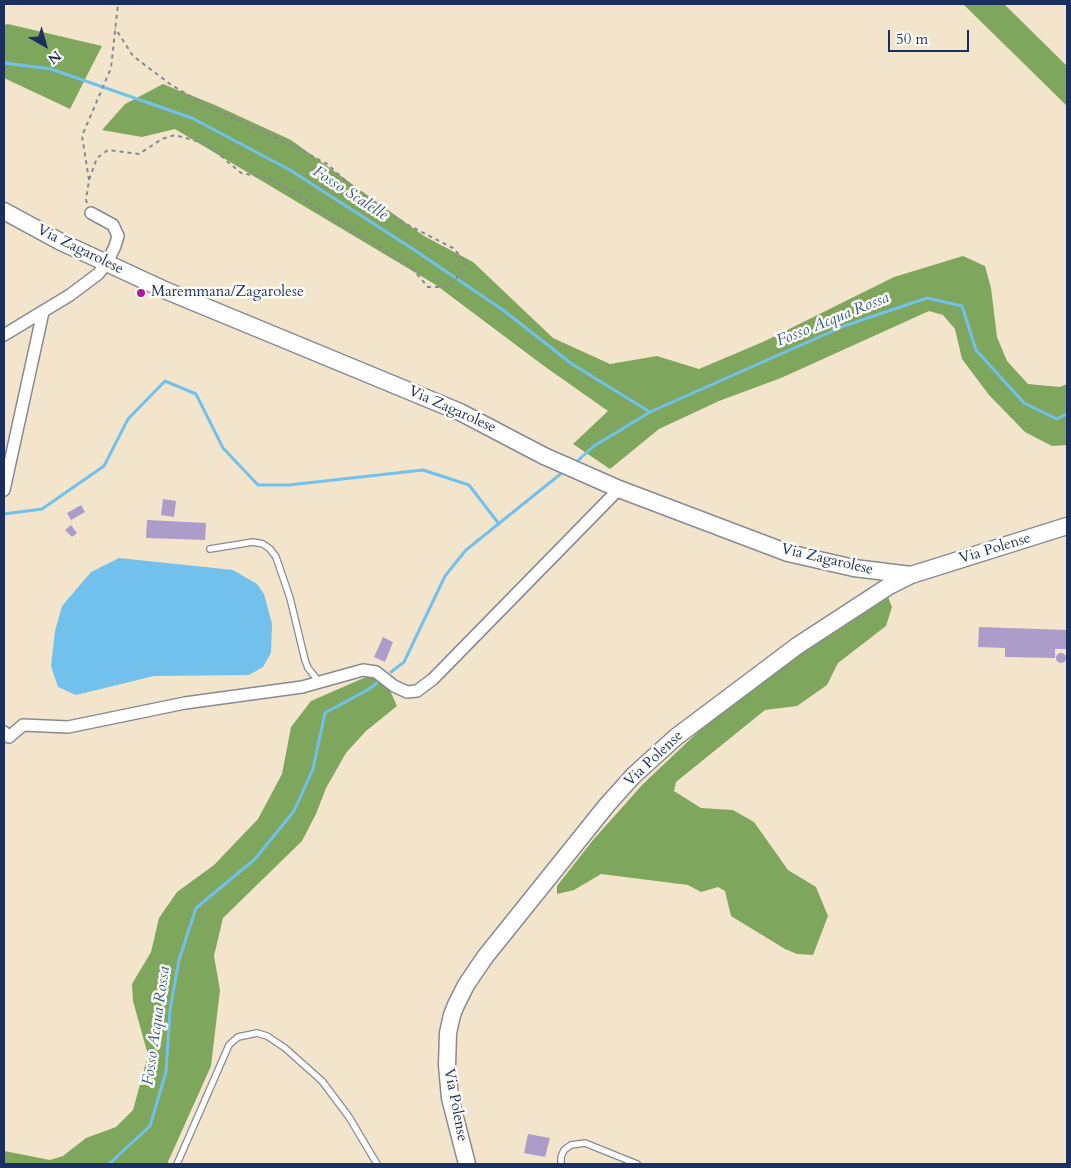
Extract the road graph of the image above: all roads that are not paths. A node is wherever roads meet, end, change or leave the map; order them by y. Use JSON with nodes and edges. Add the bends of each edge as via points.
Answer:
{"nodes":[{"id":1,"x":4,"y":210,"type":"edge"},
{"id":2,"x":91,"y":213,"type":"road end"},
{"id":3,"x":107,"y":263,"type":"junction"},
{"id":4,"x":43,"y":312,"type":"junction"},
{"id":5,"x":4,"y":335,"type":"edge"},
{"id":6,"x":4,"y":490,"type":"edge"},
{"id":7,"x":619,"y":490,"type":"junction"},
{"id":8,"x":1067,"y":526,"type":"edge"},
{"id":9,"x":210,"y":549,"type":"dead end"},
{"id":10,"x":911,"y":575,"type":"junction"},
{"id":11,"x":320,"y":683,"type":"junction"},
{"id":12,"x":5,"y":737,"type":"edge"},
{"id":13,"x":177,"y":1164,"type":"edge"},
{"id":14,"x":377,"y":1164,"type":"edge"},
{"id":15,"x":467,"y":1164,"type":"edge"},
{"id":16,"x":561,"y":1164,"type":"edge"},
{"id":17,"x":637,"y":1164,"type":"edge"}],
"edges":[{"from":1,"to":3,"type":"main road","name":"Via Zagarolese"},
{"from":2,"to":3,"type":"street","via":[[113,225],[118,236]]},
{"from":3,"to":4,"type":"street","via":[[98,274]]},
{"from":3,"to":7,"type":"main road","name":"Via Zagarolese","via":[[460,412],[544,456]]},
{"from":4,"to":5,"type":"street"},
{"from":4,"to":6,"type":"street"},
{"from":7,"to":10,"type":"main road","name":"Via Zagarolese","via":[[788,553],[854,568]]},
{"from":7,"to":11,"type":"street","via":[[422,689],[407,692],[368,670]]},
{"from":8,"to":10,"type":"main road","name":"Via Polense"},
{"from":9,"to":11,"type":"lane","via":[[253,542],[270,549],[276,557],[290,598],[305,660]]},
{"from":10,"to":15,"type":"main road","name":"Via Polense","via":[[810,637],[655,754],[607,805],[485,957],[456,1005],[448,1033],[450,1098]]},
{"from":11,"to":12,"type":"street","via":[[185,703],[68,727],[22,725]]},
{"from":13,"to":14,"type":"lane","via":[[229,1045],[238,1037],[257,1032],[285,1048],[325,1086],[349,1117]]},
{"from":16,"to":17,"type":"lane","via":[[564,1150],[571,1145],[585,1143]]}]}
